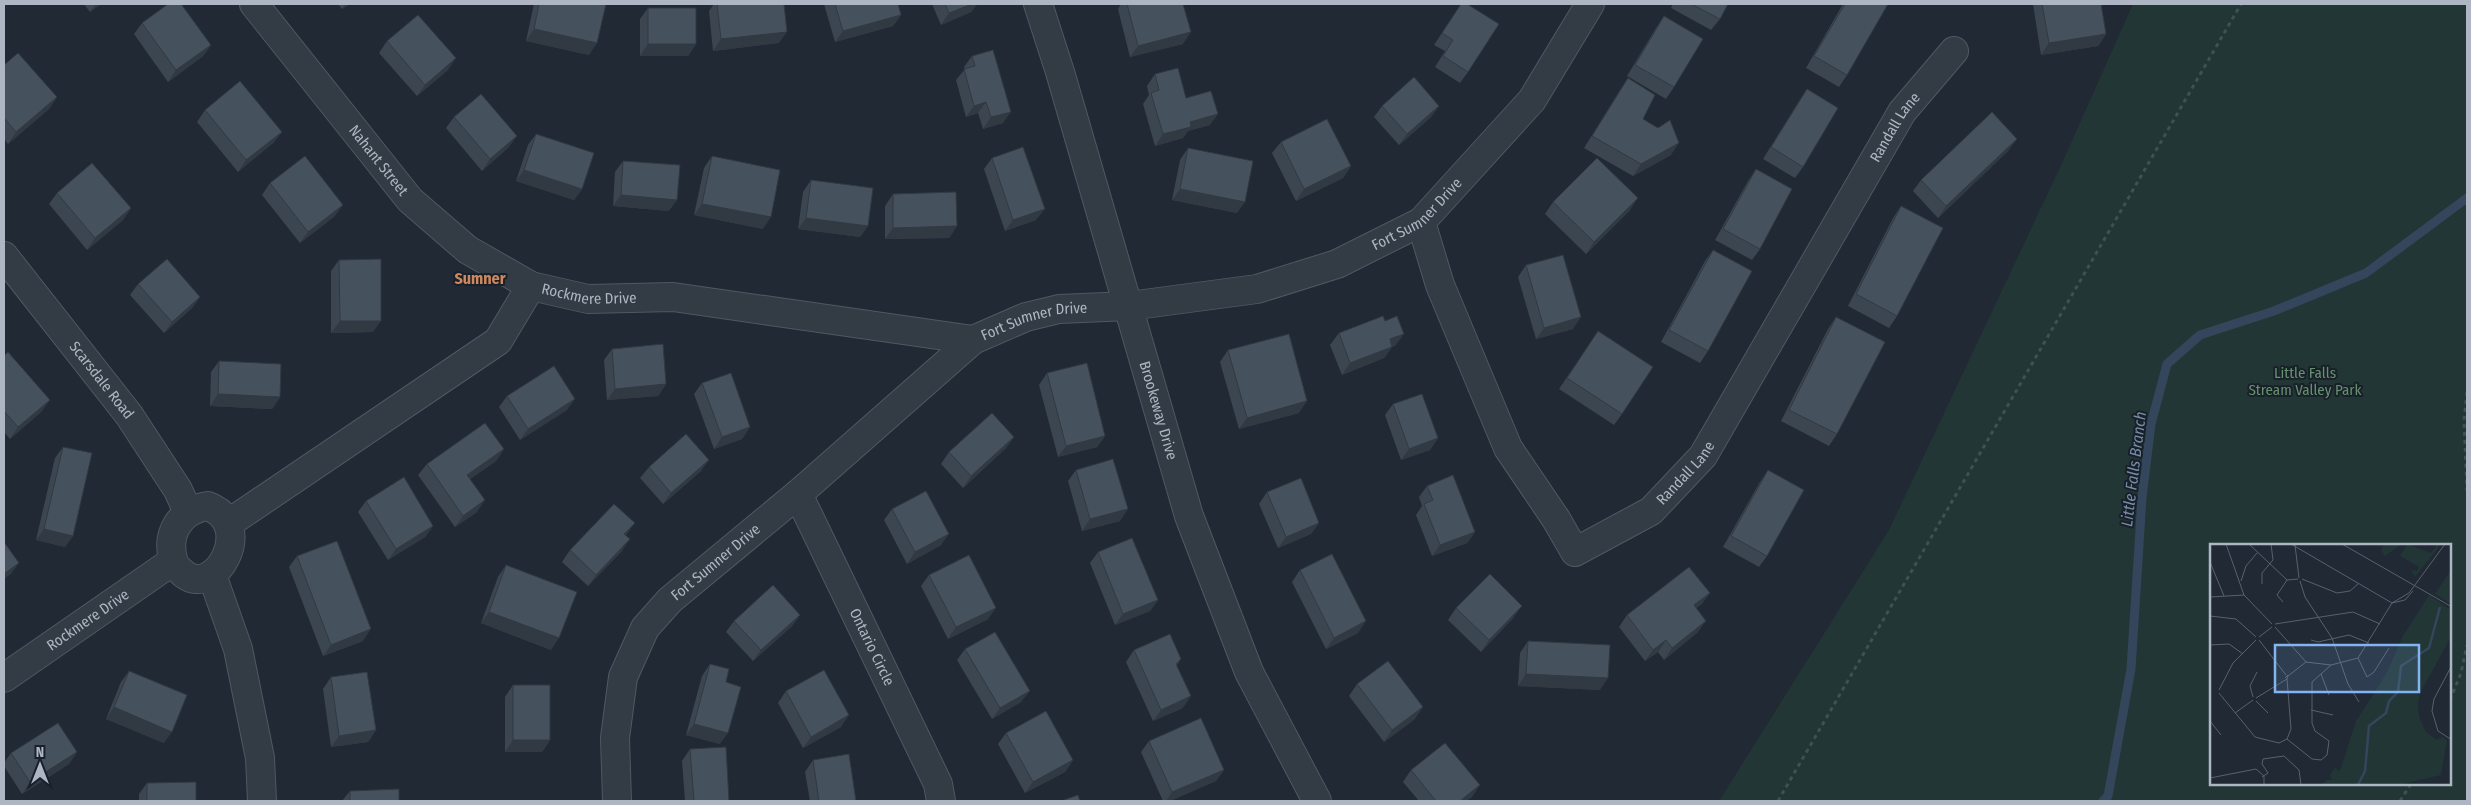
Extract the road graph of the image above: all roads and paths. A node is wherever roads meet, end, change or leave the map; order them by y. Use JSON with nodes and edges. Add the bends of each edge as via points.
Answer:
{"nodes":[{"id":1,"x":254,"y":4,"type":"edge"},
{"id":2,"x":1038,"y":4,"type":"edge"},
{"id":3,"x":1590,"y":4,"type":"edge"},
{"id":4,"x":2241,"y":4,"type":"edge"},
{"id":5,"x":1954,"y":50,"type":"dead end"},
{"id":6,"x":1421,"y":222,"type":"junction"},
{"id":7,"x":4,"y":256,"type":"edge"},
{"id":8,"x":531,"y":286,"type":"junction"},
{"id":9,"x":1129,"y":306,"type":"junction"},
{"id":10,"x":974,"y":340,"type":"junction"},
{"id":11,"x":2467,"y":392,"type":"edge"},
{"id":12,"x":2467,"y":491,"type":"edge"},
{"id":13,"x":798,"y":494,"type":"junction"},
{"id":14,"x":188,"y":512,"type":"junction"},
{"id":15,"x":229,"y":523,"type":"junction"},
{"id":16,"x":173,"y":561,"type":"junction"},
{"id":17,"x":212,"y":575,"type":"junction"},
{"id":18,"x":2467,"y":645,"type":"edge"},
{"id":19,"x":4,"y":678,"type":"edge"},
{"id":20,"x":2451,"y":698,"type":"edge"},
{"id":21,"x":2410,"y":785,"type":"edge"},
{"id":22,"x":262,"y":801,"type":"edge"},
{"id":23,"x":617,"y":801,"type":"edge"},
{"id":24,"x":941,"y":801,"type":"edge"},
{"id":25,"x":1317,"y":801,"type":"edge"},
{"id":26,"x":1778,"y":801,"type":"edge"},
{"id":27,"x":2400,"y":801,"type":"edge"}],
"edges":[{"from":1,"to":8,"type":"street","name":"Nahant Street","via":[[410,200],[468,250]]},
{"from":2,"to":9,"type":"street","name":"Brookeway Drive"},
{"from":3,"to":6,"type":"street","name":"Fort Sumner Drive","via":[[1532,100]]},
{"from":4,"to":26,"type":"path"},
{"from":5,"to":6,"type":"street","name":"Randall Lane","via":[[1902,112],[1702,456],[1651,511],[1575,552],[1508,448],[1440,285]]},
{"from":6,"to":9,"type":"street","name":"Fort Sumner Drive","via":[[1337,264],[1257,288]]},
{"from":7,"to":14,"type":"street","name":"Scarsdale Road","via":[[129,415],[178,490]]},
{"from":8,"to":10,"type":"street","name":"Rockmere Drive","via":[[588,299],[673,297]]},
{"from":8,"to":15,"type":"street","name":"Rockmere Drive","via":[[498,341]]},
{"from":9,"to":10,"type":"street","name":"Fort Sumner Drive","via":[[1059,309],[1026,317]]},
{"from":9,"to":25,"type":"street","name":"Brookeway Drive","via":[[1189,516],[1249,672]]},
{"from":10,"to":13,"type":"street","name":"Fort Sumner Drive"},
{"from":11,"to":12,"type":"path","via":[[2464,420]]},
{"from":13,"to":23,"type":"street","name":"Fort Sumner Drive","via":[[670,600],[645,628],[623,677],[615,738]]},
{"from":13,"to":24,"type":"street","name":"Ontario Circle","via":[[938,784]]},
{"from":14,"to":15,"type":"street","via":[[208,506],[222,513]]},
{"from":14,"to":16,"type":"street","via":[[172,533]]},
{"from":15,"to":17,"type":"street","via":[[228,553]]},
{"from":16,"to":17,"type":"street","via":[[186,576],[204,579]]},
{"from":16,"to":19,"type":"street","name":"Rockmere Drive"},
{"from":17,"to":22,"type":"street","via":[[238,649],[260,758]]},
{"from":18,"to":20,"type":"path"},
{"from":21,"to":27,"type":"path"}]}
